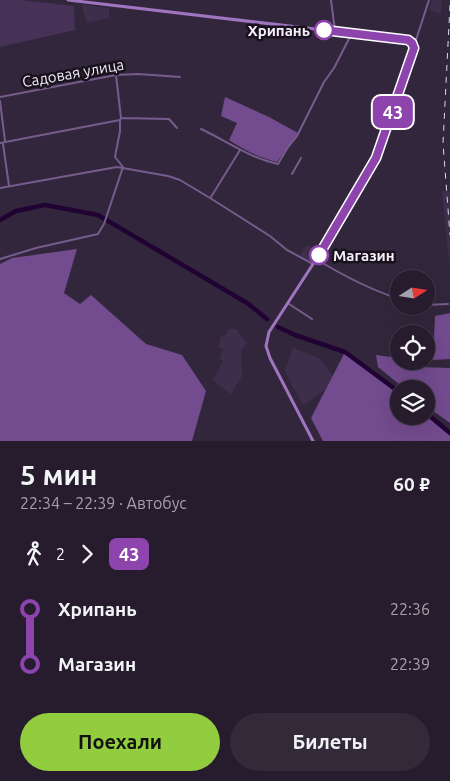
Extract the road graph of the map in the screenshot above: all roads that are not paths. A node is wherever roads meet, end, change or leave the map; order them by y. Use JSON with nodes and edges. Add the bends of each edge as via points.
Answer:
{"nodes":[{"id":1,"x":68,"y":0,"type":"edge"},
{"id":2,"x":73,"y":0,"type":"edge"},
{"id":3,"x":331,"y":0,"type":"edge"},
{"id":4,"x":429,"y":0,"type":"edge"},
{"id":5,"x":335,"y":31,"type":"junction"},
{"id":6,"x":352,"y":33,"type":"junction"},
{"id":7,"x":414,"y":48,"type":"junction"},
{"id":8,"x":116,"y":75,"type":"junction"},
{"id":9,"x":180,"y":77,"type":"dead end"},
{"id":10,"x":0,"y":97,"type":"edge"},
{"id":11,"x":0,"y":101,"type":"edge"},
{"id":12,"x":120,"y":119,"type":"junction"},
{"id":13,"x":177,"y":128,"type":"dead end"},
{"id":14,"x":202,"y":128,"type":"dead end"},
{"id":15,"x":3,"y":142,"type":"edge"},
{"id":16,"x":240,"y":150,"type":"junction"},
{"id":17,"x":301,"y":158,"type":"dead end"},
{"id":18,"x":124,"y":167,"type":"junction"},
{"id":19,"x":292,"y":174,"type":"dead end"},
{"id":20,"x":9,"y":186,"type":"junction"},
{"id":21,"x":0,"y":188,"type":"edge"},
{"id":22,"x":210,"y":198,"type":"junction"},
{"id":23,"x":0,"y":259,"type":"edge"},
{"id":24,"x":316,"y":259,"type":"junction"},
{"id":25,"x":313,"y":264,"type":"junction"},
{"id":26,"x":390,"y":296,"type":"edge"},
{"id":27,"x":287,"y":303,"type":"junction"},
{"id":28,"x":448,"y":304,"type":"dead end"},
{"id":29,"x":435,"y":305,"type":"edge"},
{"id":30,"x":312,"y":319,"type":"dead end"},
{"id":31,"x":313,"y":441,"type":"edge"}],
"edges":[{"from":1,"to":2,"type":"main road"},
{"from":2,"to":5,"type":"main road"},
{"from":3,"to":5,"type":"street"},
{"from":4,"to":7,"type":"street"},
{"from":5,"to":6,"type":"main road"},
{"from":6,"to":7,"type":"main road","via":[[408,40]]},
{"from":6,"to":16,"type":"street","via":[[298,136],[278,164]]},
{"from":7,"to":24,"type":"main road","via":[[376,158]]},
{"from":8,"to":9,"type":"street","name":"Садовая улица"},
{"from":8,"to":10,"type":"street","name":"Садовая улица"},
{"from":8,"to":12,"type":"street"},
{"from":11,"to":15,"type":"street"},
{"from":12,"to":13,"type":"street","via":[[169,119]]},
{"from":12,"to":15,"type":"street"},
{"from":12,"to":18,"type":"street","via":[[115,157]]},
{"from":14,"to":16,"type":"street"},
{"from":15,"to":20,"type":"street"},
{"from":16,"to":22,"type":"street"},
{"from":17,"to":19,"type":"street"},
{"from":18,"to":20,"type":"street"},
{"from":18,"to":22,"type":"street","via":[[180,180]]},
{"from":18,"to":23,"type":"street","via":[[98,234]]},
{"from":20,"to":21,"type":"street"},
{"from":22,"to":25,"type":"street"},
{"from":24,"to":25,"type":"main road"},
{"from":24,"to":26,"type":"street"},
{"from":25,"to":27,"type":"main road"},
{"from":27,"to":30,"type":"street"},
{"from":27,"to":31,"type":"main road","via":[[269,332],[267,349]]},
{"from":28,"to":29,"type":"street"}]}
